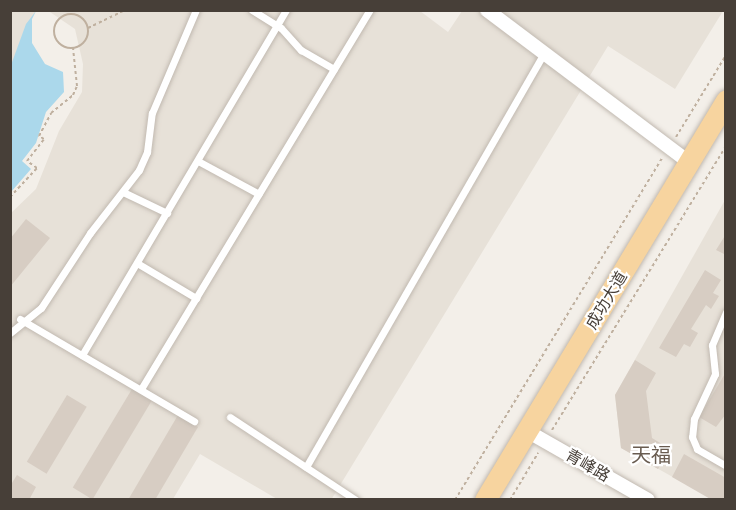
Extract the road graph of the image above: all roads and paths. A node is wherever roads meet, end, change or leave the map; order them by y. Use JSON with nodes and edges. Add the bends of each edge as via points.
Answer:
{"nodes":[{"id":1,"x":125,"y":10,"type":"edge"},
{"id":2,"x":196,"y":10,"type":"edge"},
{"id":3,"x":252,"y":10,"type":"edge"},
{"id":4,"x":286,"y":10,"type":"edge"},
{"id":5,"x":370,"y":10,"type":"edge"},
{"id":6,"x":487,"y":10,"type":"edge"},
{"id":7,"x":278,"y":26,"type":"junction"},
{"id":8,"x":88,"y":28,"type":"junction"},
{"id":9,"x":73,"y":48,"type":"junction"},
{"id":10,"x":544,"y":53,"type":"junction"},
{"id":11,"x":726,"y":55,"type":"edge"},
{"id":12,"x":334,"y":69,"type":"junction"},
{"id":13,"x":726,"y":100,"type":"edge"},
{"id":14,"x":726,"y":146,"type":"edge"},
{"id":15,"x":669,"y":148,"type":"junction"},
{"id":16,"x":198,"y":161,"type":"junction"},
{"id":17,"x":689,"y":162,"type":"junction"},
{"id":18,"x":123,"y":192,"type":"junction"},
{"id":19,"x":259,"y":194,"type":"junction"},
{"id":20,"x":10,"y":197,"type":"edge"},
{"id":21,"x":166,"y":213,"type":"junction"},
{"id":22,"x":137,"y":263,"type":"junction"},
{"id":23,"x":196,"y":298,"type":"junction"},
{"id":24,"x":726,"y":312,"type":"edge"},
{"id":25,"x":23,"y":321,"type":"junction"},
{"id":26,"x":10,"y":333,"type":"edge"},
{"id":27,"x":82,"y":355,"type":"junction"},
{"id":28,"x":141,"y":389,"type":"junction"},
{"id":29,"x":230,"y":417,"type":"dead end"},
{"id":30,"x":194,"y":421,"type":"dead end"},
{"id":31,"x":536,"y":436,"type":"junction"},
{"id":32,"x":306,"y":466,"type":"junction"},
{"id":33,"x":726,"y":466,"type":"edge"},
{"id":34,"x":356,"y":500,"type":"edge"},
{"id":35,"x":454,"y":500,"type":"edge"},
{"id":36,"x":485,"y":500,"type":"edge"},
{"id":37,"x":510,"y":500,"type":"edge"},
{"id":38,"x":648,"y":500,"type":"edge"}],
"edges":[{"from":1,"to":8,"type":"path"},
{"from":2,"to":18,"type":"lane","via":[[152,113],[147,152]]},
{"from":3,"to":7,"type":"lane"},
{"from":4,"to":7,"type":"lane"},
{"from":5,"to":12,"type":"lane"},
{"from":6,"to":10,"type":"street"},
{"from":7,"to":12,"type":"lane","via":[[301,50]]},
{"from":7,"to":16,"type":"lane"},
{"from":8,"to":9,"type":"path","via":[[86,38]]},
{"from":8,"to":9,"type":"path","via":[[82,18],[72,13],[56,21],[55,38],[63,46]]},
{"from":9,"to":20,"type":"path","via":[[73,95],[46,120],[39,136],[44,139],[27,161],[37,168]]},
{"from":10,"to":15,"type":"street"},
{"from":10,"to":32,"type":"lane"},
{"from":11,"to":15,"type":"path"},
{"from":12,"to":19,"type":"lane"},
{"from":13,"to":17,"type":"main road","name":"成功大道"},
{"from":14,"to":31,"type":"path"},
{"from":15,"to":17,"type":"street"},
{"from":15,"to":35,"type":"path"},
{"from":16,"to":19,"type":"lane"},
{"from":16,"to":21,"type":"lane"},
{"from":17,"to":31,"type":"main road","name":"成功大道"},
{"from":18,"to":21,"type":"lane"},
{"from":18,"to":25,"type":"lane","via":[[90,232],[55,291]]},
{"from":19,"to":23,"type":"lane"},
{"from":21,"to":22,"type":"lane"},
{"from":22,"to":23,"type":"lane"},
{"from":22,"to":27,"type":"lane"},
{"from":23,"to":28,"type":"lane"},
{"from":24,"to":33,"type":"lane","via":[[712,345],[715,374],[692,427],[697,449]]},
{"from":25,"to":26,"type":"lane"},
{"from":25,"to":27,"type":"lane"},
{"from":27,"to":28,"type":"lane"},
{"from":28,"to":30,"type":"lane"},
{"from":29,"to":32,"type":"lane"},
{"from":31,"to":36,"type":"main road","name":"成功大道"},
{"from":31,"to":37,"type":"path"},
{"from":31,"to":38,"type":"street","name":"青峰路"},
{"from":32,"to":34,"type":"lane"}]}
